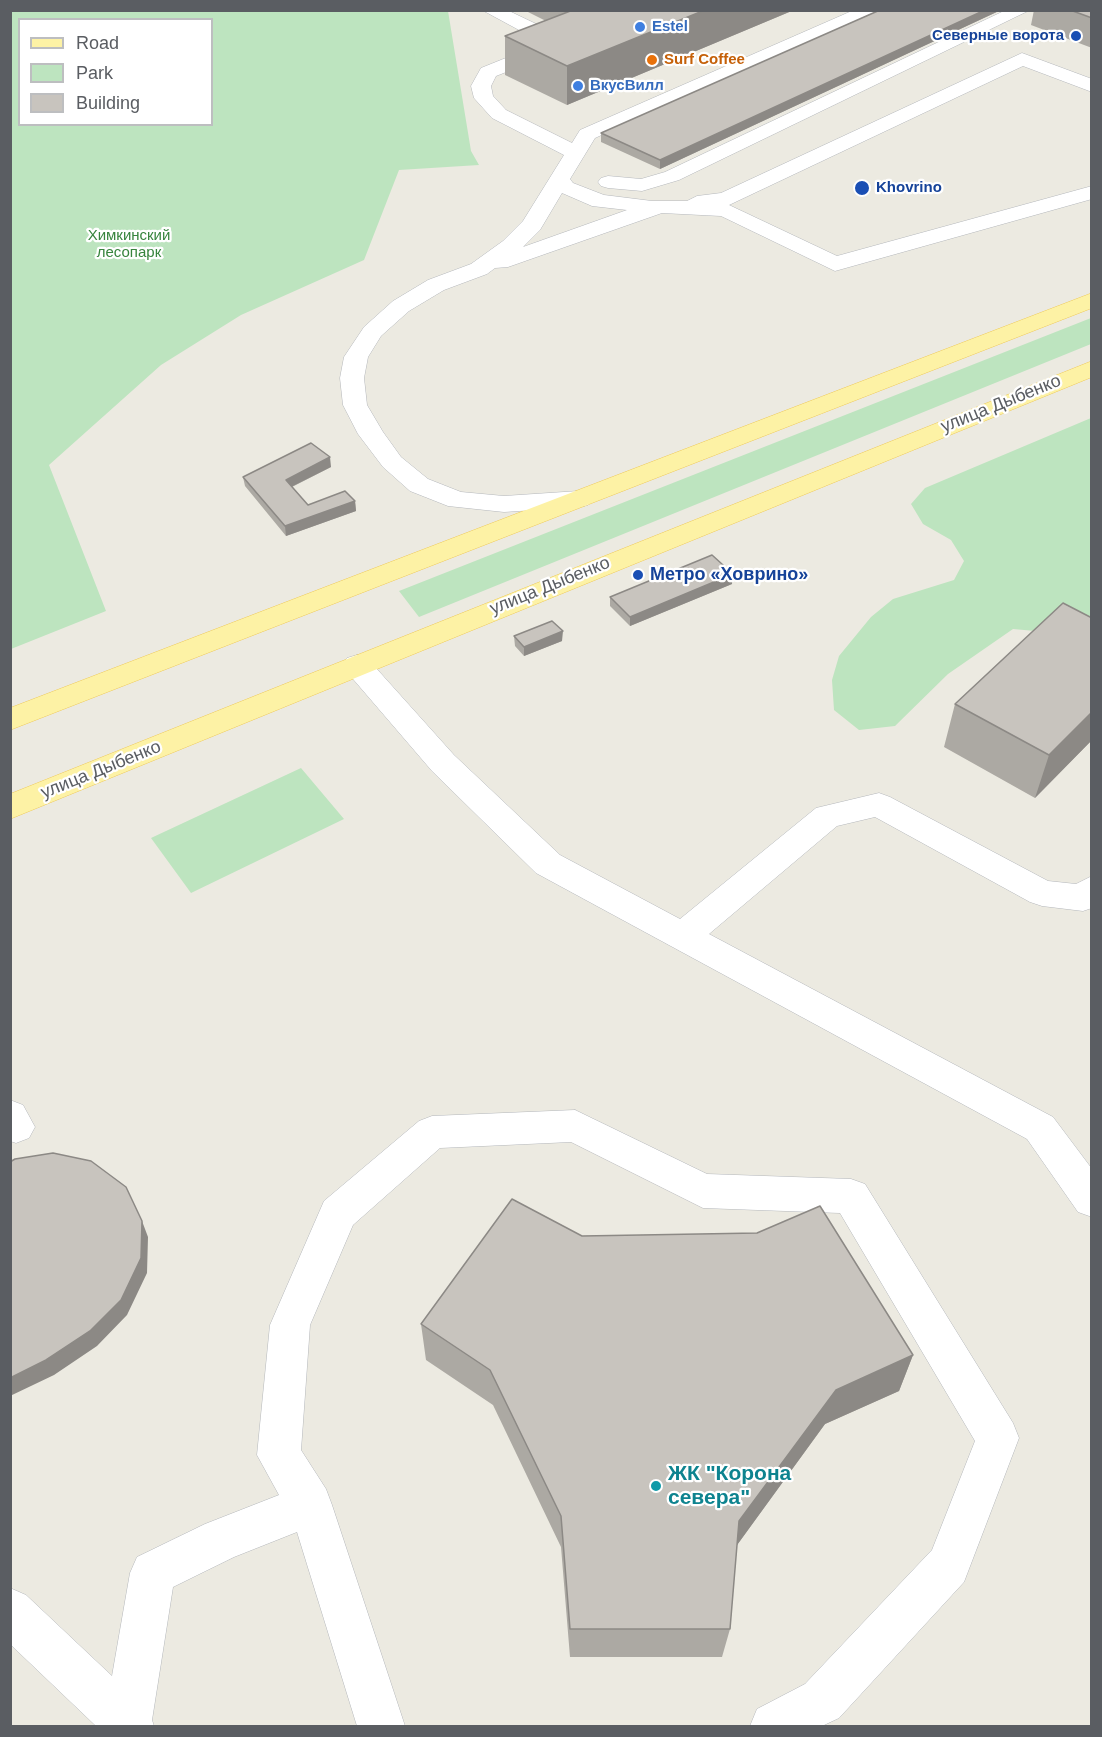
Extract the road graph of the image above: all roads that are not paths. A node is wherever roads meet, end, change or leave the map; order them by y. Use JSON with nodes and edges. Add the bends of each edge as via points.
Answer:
{"nodes":[{"id":1,"x":491,"y":10,"type":"edge"},
{"id":2,"x":870,"y":10,"type":"edge"},
{"id":3,"x":1021,"y":10,"type":"edge"},
{"id":4,"x":1092,"y":86,"type":"edge"},
{"id":5,"x":582,"y":164,"type":"junction"},
{"id":6,"x":558,"y":178,"type":"junction"},
{"id":7,"x":1092,"y":192,"type":"edge"},
{"id":8,"x":660,"y":206,"type":"junction"},
{"id":9,"x":479,"y":270,"type":"junction"},
{"id":10,"x":1092,"y":300,"type":"edge"},
{"id":11,"x":1092,"y":368,"type":"edge"},
{"id":12,"x":579,"y":499,"type":"junction"},
{"id":13,"x":357,"y":665,"type":"junction"},
{"id":14,"x":10,"y":720,"type":"edge"},
{"id":15,"x":10,"y":807,"type":"edge"},
{"id":16,"x":1092,"y":889,"type":"edge"},
{"id":17,"x":683,"y":936,"type":"junction"},
{"id":18,"x":1092,"y":1200,"type":"edge"},
{"id":19,"x":310,"y":1505,"type":"junction"},
{"id":20,"x":10,"y":1611,"type":"edge"},
{"id":21,"x":126,"y":1726,"type":"edge"},
{"id":22,"x":381,"y":1726,"type":"edge"},
{"id":23,"x":774,"y":1726,"type":"edge"}],
"edges":[{"from":1,"to":5,"type":"lane","via":[[553,42],[548,49],[488,72],[481,86],[484,98],[499,114]]},
{"from":2,"to":5,"type":"lane","via":[[587,134]]},
{"from":3,"to":5,"type":"lane","via":[[655,183],[619,185]]},
{"from":4,"to":8,"type":"lane","via":[[1022,59],[726,199]]},
{"from":5,"to":6,"type":"lane"},
{"from":6,"to":8,"type":"lane","via":[[566,187],[600,201]]},
{"from":6,"to":9,"type":"lane","via":[[532,225],[512,246]]},
{"from":7,"to":8,"type":"lane","via":[[835,264],[725,210]]},
{"from":8,"to":9,"type":"lane"},
{"from":9,"to":12,"type":"lane","via":[[436,285],[401,306],[372,332],[356,357],[352,378],[355,405],[392,462],[419,485],[457,500],[504,504]]},
{"from":10,"to":12,"type":"main road"},
{"from":11,"to":13,"type":"main road","name":"улица Дыбенко"},
{"from":12,"to":14,"type":"main road"},
{"from":13,"to":15,"type":"main road","name":"улица Дыбенко"},
{"from":13,"to":17,"type":"lane","via":[[443,763],[548,864]]},
{"from":16,"to":17,"type":"lane","via":[[1083,898],[1042,893],[879,805],[827,816]]},
{"from":17,"to":18,"type":"lane","via":[[1040,1128]]},
{"from":19,"to":21,"type":"lane","via":[[221,1540],[153,1573]]},
{"from":19,"to":22,"type":"lane"},
{"from":19,"to":23,"type":"lane","via":[[279,1455],[290,1325],[338,1213],[432,1132],[575,1126],[703,1191],[851,1196],[998,1438],[948,1566],[822,1701]]},
{"from":20,"to":21,"type":"lane"}]}
